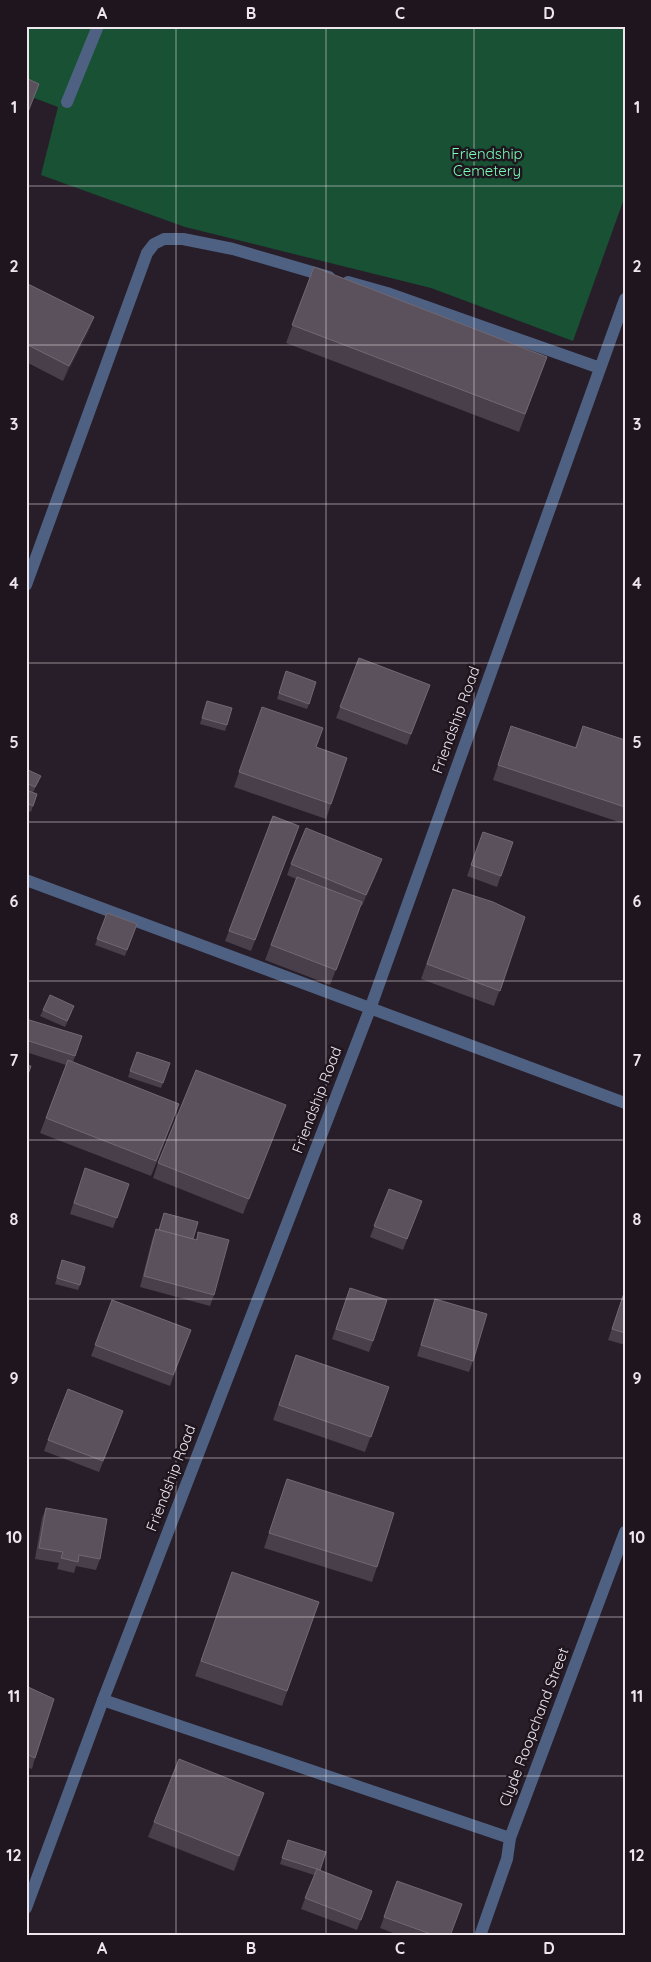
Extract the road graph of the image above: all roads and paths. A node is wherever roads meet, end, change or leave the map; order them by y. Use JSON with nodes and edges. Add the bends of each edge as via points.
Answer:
{"nodes":[{"id":1,"x":98,"y":26,"type":"edge"},
{"id":2,"x":67,"y":102,"type":"dead end"},
{"id":3,"x":625,"y":299,"type":"edge"},
{"id":4,"x":600,"y":368,"type":"junction"},
{"id":5,"x":26,"y":585,"type":"edge"},
{"id":6,"x":26,"y":880,"type":"edge"},
{"id":7,"x":370,"y":1009,"type":"junction"},
{"id":8,"x":625,"y":1103,"type":"edge"},
{"id":9,"x":625,"y":1532,"type":"edge"},
{"id":10,"x":103,"y":1700,"type":"junction"},
{"id":11,"x":510,"y":1838,"type":"junction"},
{"id":12,"x":26,"y":1908,"type":"edge"},
{"id":13,"x":480,"y":1936,"type":"edge"}],
"edges":[{"from":1,"to":2,"type":"street"},
{"from":3,"to":4,"type":"street","name":"Friendship Road"},
{"from":4,"to":5,"type":"street","via":[[387,293],[233,249],[183,239],[164,239],[154,244],[148,253]]},
{"from":4,"to":7,"type":"street","name":"Friendship Road"},
{"from":6,"to":7,"type":"street"},
{"from":7,"to":8,"type":"street"},
{"from":7,"to":10,"type":"street","name":"Friendship Road"},
{"from":9,"to":11,"type":"street","name":"Clyde Roopchand Street"},
{"from":10,"to":11,"type":"street"},
{"from":10,"to":12,"type":"street","name":"Friendship Road"},
{"from":11,"to":13,"type":"street","name":"Clyde Roopchand Street","via":[[507,1859]]}]}
